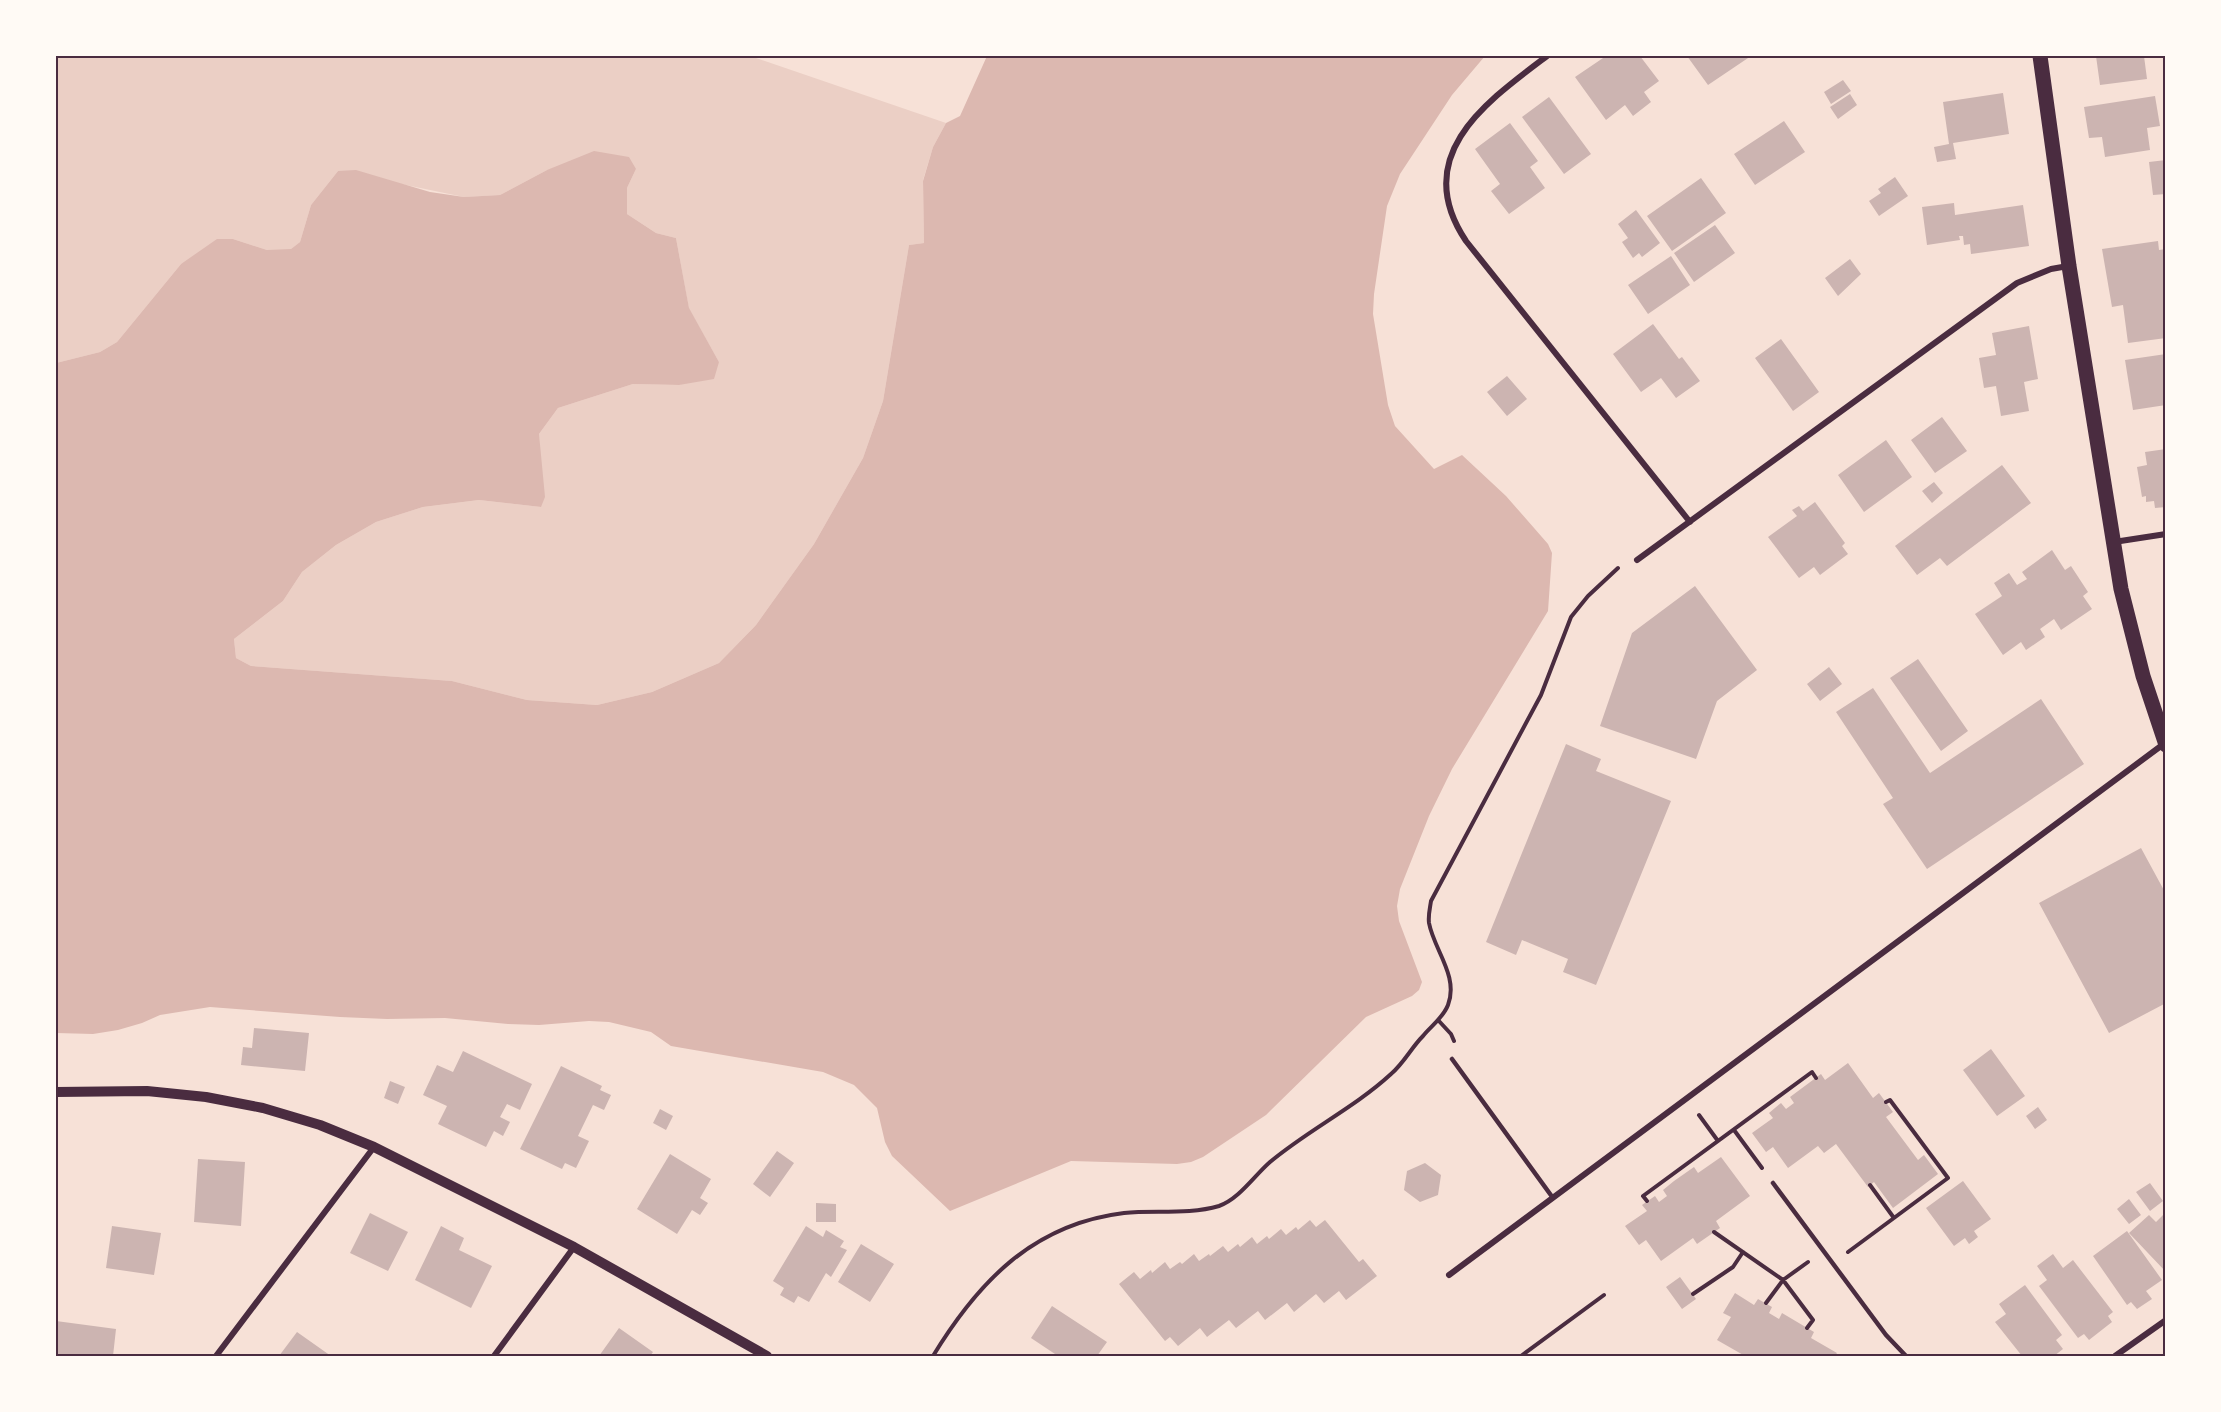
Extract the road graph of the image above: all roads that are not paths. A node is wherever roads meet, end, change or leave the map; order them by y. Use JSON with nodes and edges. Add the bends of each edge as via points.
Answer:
{"nodes":[{"id":1,"x":1547,"y":56,"type":"edge"},
{"id":2,"x":2040,"y":56,"type":"edge"},
{"id":3,"x":2069,"y":266,"type":"junction"},
{"id":4,"x":1690,"y":522,"type":"junction"},
{"id":5,"x":2166,"y":534,"type":"edge"},
{"id":6,"x":2113,"y":542,"type":"junction"},
{"id":7,"x":1637,"y":560,"type":"road end"},
{"id":8,"x":2165,"y":744,"type":"edge"},
{"id":9,"x":1452,"y":1059,"type":"dead end"},
{"id":10,"x":56,"y":1092,"type":"edge"},
{"id":11,"x":374,"y":1147,"type":"junction"},
{"id":12,"x":1773,"y":1183,"type":"road end"},
{"id":13,"x":1553,"y":1198,"type":"junction"},
{"id":14,"x":574,"y":1247,"type":"junction"},
{"id":15,"x":1449,"y":1275,"type":"dead end"},
{"id":16,"x":2166,"y":1320,"type":"edge"},
{"id":17,"x":216,"y":1356,"type":"edge"},
{"id":18,"x":494,"y":1356,"type":"edge"},
{"id":19,"x":767,"y":1356,"type":"edge"},
{"id":20,"x":1906,"y":1356,"type":"edge"},
{"id":21,"x":2115,"y":1356,"type":"edge"}],
"edges":[{"from":1,"to":4,"type":"street","via":[[1491,99],[1458,140],[1446,174],[1449,209],[1466,241]]},
{"from":2,"to":3,"type":"main road"},
{"from":3,"to":4,"type":"street","via":[[2042,272],[2017,284]]},
{"from":3,"to":6,"type":"main road"},
{"from":4,"to":7,"type":"street"},
{"from":5,"to":6,"type":"street"},
{"from":6,"to":8,"type":"main road","via":[[2130,633]]},
{"from":8,"to":13,"type":"street"},
{"from":9,"to":13,"type":"lane"},
{"from":10,"to":11,"type":"street","via":[[147,1091],[206,1097],[263,1108]]},
{"from":11,"to":14,"type":"street"},
{"from":11,"to":17,"type":"street"},
{"from":12,"to":20,"type":"lane","via":[[1886,1335]]},
{"from":13,"to":15,"type":"street"},
{"from":14,"to":18,"type":"street"},
{"from":14,"to":19,"type":"street"},
{"from":16,"to":21,"type":"street"}]}
